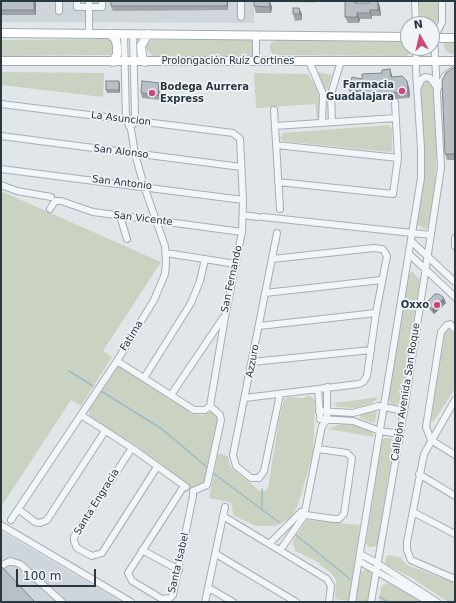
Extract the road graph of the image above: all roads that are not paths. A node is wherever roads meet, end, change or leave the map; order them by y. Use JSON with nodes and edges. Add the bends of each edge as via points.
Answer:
{"nodes":[{"id":1,"x":59,"y":1,"type":"edge"},
{"id":2,"x":77,"y":1,"type":"edge"},
{"id":3,"x":102,"y":1,"type":"edge"},
{"id":4,"x":241,"y":1,"type":"edge"},
{"id":5,"x":415,"y":1,"type":"edge"},
{"id":6,"x":442,"y":1,"type":"edge"},
{"id":7,"x":89,"y":4,"type":"edge"},
{"id":8,"x":59,"y":11,"type":"dead end"},
{"id":9,"x":241,"y":16,"type":"dead end"},
{"id":10,"x":416,"y":16,"type":"edge"},
{"id":11,"x":440,"y":26,"type":"edge"},
{"id":12,"x":1,"y":33,"type":"edge"},
{"id":13,"x":89,"y":34,"type":"junction"},
{"id":14,"x":110,"y":34,"type":"junction"},
{"id":15,"x":124,"y":34,"type":"junction"},
{"id":16,"x":133,"y":34,"type":"junction"},
{"id":17,"x":148,"y":34,"type":"junction"},
{"id":18,"x":256,"y":35,"type":"junction"},
{"id":19,"x":400,"y":37,"type":"edge"},
{"id":20,"x":440,"y":38,"type":"edge"},
{"id":21,"x":455,"y":38,"type":"edge"},
{"id":22,"x":416,"y":56,"type":"edge"},
{"id":23,"x":435,"y":56,"type":"edge"},
{"id":24,"x":256,"y":60,"type":"junction"},
{"id":25,"x":435,"y":60,"type":"junction"},
{"id":26,"x":309,"y":61,"type":"junction"},
{"id":27,"x":341,"y":61,"type":"junction"},
{"id":28,"x":416,"y":61,"type":"junction"},
{"id":29,"x":455,"y":61,"type":"edge"},
{"id":30,"x":1,"y":62,"type":"edge"},
{"id":31,"x":113,"y":62,"type":"junction"},
{"id":32,"x":124,"y":62,"type":"junction"},
{"id":33,"x":134,"y":62,"type":"junction"},
{"id":34,"x":145,"y":62,"type":"junction"},
{"id":35,"x":455,"y":69,"type":"edge"},
{"id":36,"x":418,"y":89,"type":"junction"},
{"id":37,"x":437,"y":90,"type":"junction"},
{"id":38,"x":323,"y":94,"type":"junction"},
{"id":39,"x":331,"y":94,"type":"junction"},
{"id":40,"x":134,"y":97,"type":"junction"},
{"id":41,"x":125,"y":98,"type":"junction"},
{"id":42,"x":395,"y":102,"type":"dead end"},
{"id":43,"x":1,"y":104,"type":"edge"},
{"id":44,"x":274,"y":110,"type":"dead end"},
{"id":45,"x":396,"y":118,"type":"junction"},
{"id":46,"x":126,"y":120,"type":"junction"},
{"id":47,"x":135,"y":121,"type":"junction"},
{"id":48,"x":332,"y":122,"type":"junction"},
{"id":49,"x":322,"y":123,"type":"junction"},
{"id":50,"x":275,"y":126,"type":"junction"},
{"id":51,"x":131,"y":129,"type":"junction"},
{"id":52,"x":1,"y":136,"type":"edge"},
{"id":53,"x":240,"y":139,"type":"joint"},
{"id":54,"x":276,"y":145,"type":"junction"},
{"id":55,"x":135,"y":154,"type":"junction"},
{"id":56,"x":398,"y":158,"type":"junction"},
{"id":57,"x":241,"y":167,"type":"junction"},
{"id":58,"x":1,"y":169,"type":"edge"},
{"id":59,"x":278,"y":182,"type":"junction"},
{"id":60,"x":1,"y":185,"type":"edge"},
{"id":61,"x":144,"y":186,"type":"junction"},
{"id":62,"x":51,"y":197,"type":"dead end"},
{"id":63,"x":243,"y":200,"type":"junction"},
{"id":64,"x":50,"y":209,"type":"dead end"},
{"id":65,"x":280,"y":210,"type":"dead end"},
{"id":66,"x":243,"y":215,"type":"junction"},
{"id":67,"x":120,"y":216,"type":"junction"},
{"id":68,"x":156,"y":220,"type":"junction"},
{"id":69,"x":242,"y":232,"type":"junction"},
{"id":70,"x":277,"y":233,"type":"dead end"},
{"id":71,"x":412,"y":233,"type":"junction"},
{"id":72,"x":431,"y":235,"type":"junction"},
{"id":73,"x":455,"y":238,"type":"edge"},
{"id":74,"x":127,"y":239,"type":"dead end"},
{"id":75,"x":411,"y":241,"type":"junction"},
{"id":76,"x":455,"y":246,"type":"edge"},
{"id":77,"x":166,"y":253,"type":"junction"},
{"id":78,"x":409,"y":254,"type":"junction"},
{"id":79,"x":428,"y":256,"type":"junction"},
{"id":80,"x":205,"y":259,"type":"junction"},
{"id":81,"x":272,"y":260,"type":"junction"},
{"id":82,"x":236,"y":264,"type":"junction"},
{"id":83,"x":426,"y":270,"type":"junction"},
{"id":84,"x":382,"y":280,"type":"junction"},
{"id":85,"x":455,"y":282,"type":"edge"},
{"id":86,"x":265,"y":293,"type":"junction"},
{"id":87,"x":455,"y":297,"type":"edge"},
{"id":88,"x":376,"y":314,"type":"junction"},
{"id":89,"x":225,"y":317,"type":"junction"},
{"id":90,"x":259,"y":326,"type":"junction"},
{"id":91,"x":455,"y":329,"type":"edge"},
{"id":92,"x":371,"y":350,"type":"junction"},
{"id":93,"x":117,"y":361,"type":"junction"},
{"id":94,"x":252,"y":362,"type":"junction"},
{"id":95,"x":144,"y":378,"type":"junction"},
{"id":96,"x":318,"y":388,"type":"junction"},
{"id":97,"x":327,"y":388,"type":"junction"},
{"id":98,"x":280,"y":394,"type":"junction"},
{"id":99,"x":171,"y":395,"type":"junction"},
{"id":100,"x":245,"y":398,"type":"junction"},
{"id":101,"x":455,"y":400,"type":"edge"},
{"id":102,"x":210,"y":406,"type":"junction"},
{"id":103,"x":384,"y":407,"type":"junction"},
{"id":104,"x":319,"y":411,"type":"junction"},
{"id":105,"x":327,"y":411,"type":"junction"},
{"id":106,"x":404,"y":411,"type":"junction"},
{"id":107,"x":448,"y":411,"type":"junction"},
{"id":108,"x":353,"y":413,"type":"junction"},
{"id":109,"x":81,"y":415,"type":"junction"},
{"id":110,"x":455,"y":415,"type":"edge"},
{"id":111,"x":323,"y":419,"type":"junction"},
{"id":112,"x":352,"y":421,"type":"junction"},
{"id":113,"x":105,"y":431,"type":"junction"},
{"id":114,"x":380,"y":431,"type":"junction"},
{"id":115,"x":400,"y":434,"type":"junction"},
{"id":116,"x":431,"y":440,"type":"junction"},
{"id":117,"x":132,"y":448,"type":"junction"},
{"id":118,"x":318,"y":449,"type":"junction"},
{"id":119,"x":455,"y":455,"type":"edge"},
{"id":120,"x":157,"y":467,"type":"junction"},
{"id":121,"x":419,"y":474,"type":"junction"},
{"id":122,"x":184,"y":486,"type":"junction"},
{"id":123,"x":193,"y":491,"type":"junction"},
{"id":124,"x":455,"y":496,"type":"edge"},
{"id":125,"x":225,"y":507,"type":"dead end"},
{"id":126,"x":18,"y":509,"type":"junction"},
{"id":127,"x":413,"y":512,"type":"junction"},
{"id":128,"x":301,"y":515,"type":"junction"},
{"id":129,"x":223,"y":516,"type":"junction"},
{"id":130,"x":11,"y":520,"type":"dead end"},
{"id":131,"x":1,"y":525,"type":"edge"},
{"id":132,"x":455,"y":534,"type":"edge"},
{"id":133,"x":270,"y":543,"type":"junction"},
{"id":134,"x":281,"y":549,"type":"junction"},
{"id":135,"x":142,"y":550,"type":"junction"},
{"id":136,"x":216,"y":554,"type":"junction"},
{"id":137,"x":360,"y":554,"type":"junction"},
{"id":138,"x":359,"y":561,"type":"junction"},
{"id":139,"x":378,"y":563,"type":"junction"},
{"id":140,"x":1,"y":566,"type":"edge"},
{"id":141,"x":179,"y":570,"type":"junction"},
{"id":142,"x":376,"y":570,"type":"junction"},
{"id":143,"x":455,"y":578,"type":"edge"},
{"id":144,"x":209,"y":588,"type":"junction"},
{"id":145,"x":62,"y":602,"type":"edge"},
{"id":146,"x":131,"y":602,"type":"edge"},
{"id":147,"x":205,"y":602,"type":"edge"},
{"id":148,"x":233,"y":602,"type":"edge"},
{"id":149,"x":296,"y":602,"type":"edge"},
{"id":150,"x":329,"y":602,"type":"edge"},
{"id":151,"x":352,"y":602,"type":"edge"},
{"id":152,"x":371,"y":602,"type":"edge"},
{"id":153,"x":429,"y":602,"type":"edge"},
{"id":154,"x":437,"y":602,"type":"edge"}],
"edges":[{"from":1,"to":8,"type":"street"},
{"from":2,"to":7,"type":"street","via":[[77,7]]},
{"from":3,"to":7,"type":"street","via":[[102,7]]},
{"from":4,"to":9,"type":"street"},
{"from":5,"to":10,"type":"street"},
{"from":6,"to":11,"type":"street"},
{"from":7,"to":13,"type":"street"},
{"from":12,"to":13,"type":"main road"},
{"from":13,"to":14,"type":"main road"},
{"from":14,"to":15,"type":"main road"},
{"from":14,"to":31,"type":"main road","via":[[116,40],[118,54]]},
{"from":15,"to":16,"type":"main road"},
{"from":15,"to":32,"type":"street","name":"Fatima"},
{"from":16,"to":17,"type":"main road"},
{"from":16,"to":33,"type":"street"},
{"from":17,"to":18,"type":"main road"},
{"from":17,"to":34,"type":"main road","via":[[141,46]]},
{"from":18,"to":19,"type":"main road"},
{"from":18,"to":24,"type":"street"},
{"from":20,"to":21,"type":"main road"},
{"from":22,"to":28,"type":"street","name":"Callejón Avenida San Roque"},
{"from":23,"to":25,"type":"street","name":"Callejón Avenida San Roque"},
{"from":24,"to":26,"type":"main road","name":"Prolongación Ruíz Cortines"},
{"from":24,"to":34,"type":"main road","name":"Prolongación Ruíz Cortines"},
{"from":25,"to":28,"type":"main road","name":"Prolongación Ruíz Cortines"},
{"from":25,"to":29,"type":"main road","name":"Prolongación Ruíz Cortines"},
{"from":25,"to":37,"type":"street","name":"Callejón Avenida San Roque"},
{"from":26,"to":27,"type":"main road","name":"Prolongación Ruíz Cortines"},
{"from":26,"to":38,"type":"street"},
{"from":27,"to":28,"type":"main road","name":"Prolongación Ruíz Cortines"},
{"from":27,"to":39,"type":"street"},
{"from":28,"to":36,"type":"street","name":"Callejón Avenida San Roque"},
{"from":30,"to":31,"type":"main road","name":"Prolongación Ruíz Cortines"},
{"from":31,"to":32,"type":"main road","name":"Prolongación Ruíz Cortines"},
{"from":32,"to":33,"type":"main road","name":"Prolongación Ruíz Cortines"},
{"from":32,"to":41,"type":"street","name":"Fatima"},
{"from":33,"to":34,"type":"main road","name":"Prolongación Ruíz Cortines"},
{"from":33,"to":40,"type":"street"},
{"from":35,"to":37,"type":"street","via":[[445,76]]},
{"from":36,"to":37,"type":"street","via":[[421,80],[427,77],[432,79]]},
{"from":36,"to":71,"type":"street","name":"Callejón Avenida San Roque","via":[[421,178]]},
{"from":37,"to":72,"type":"street","name":"Callejón Avenida San Roque","via":[[441,168]]},
{"from":38,"to":39,"type":"street"},
{"from":38,"to":49,"type":"street"},
{"from":39,"to":48,"type":"street"},
{"from":40,"to":41,"type":"street"},
{"from":40,"to":47,"type":"street"},
{"from":41,"to":46,"type":"street","name":"Fatima"},
{"from":42,"to":45,"type":"street"},
{"from":43,"to":46,"type":"street","name":"La Asuncion"},
{"from":44,"to":50,"type":"street"},
{"from":45,"to":48,"type":"street"},
{"from":45,"to":56,"type":"street"},
{"from":46,"to":47,"type":"street","name":"La Asuncion"},
{"from":46,"to":51,"type":"street","name":"Fatima"},
{"from":47,"to":51,"type":"street"},
{"from":47,"to":53,"type":"street","name":"La Asuncion","via":[[233,133]]},
{"from":48,"to":49,"type":"street"},
{"from":49,"to":50,"type":"street"},
{"from":50,"to":54,"type":"street"},
{"from":51,"to":55,"type":"street","name":"Fatima"},
{"from":52,"to":55,"type":"street","name":"San Alonso"},
{"from":53,"to":57,"type":"street","name":"San Fernando"},
{"from":54,"to":56,"type":"street"},
{"from":54,"to":59,"type":"street"},
{"from":55,"to":57,"type":"street","name":"San Alonso"},
{"from":55,"to":61,"type":"street","name":"Fatima"},
{"from":56,"to":59,"type":"street","via":[[395,196]]},
{"from":57,"to":63,"type":"street","name":"San Fernando"},
{"from":58,"to":61,"type":"street","name":"San Antonio"},
{"from":59,"to":65,"type":"street"},
{"from":60,"to":62,"type":"street","via":[[17,192]]},
{"from":61,"to":63,"type":"street","name":"San Antonio"},
{"from":61,"to":68,"type":"street","name":"Fatima"},
{"from":63,"to":66,"type":"street","name":"San Fernando"},
{"from":64,"to":67,"type":"street","name":"San Vicente","via":[[55,201],[61,200],[89,212]]},
{"from":66,"to":69,"type":"street","name":"San Fernando"},
{"from":66,"to":71,"type":"street"},
{"from":67,"to":68,"type":"street","name":"San Vicente"},
{"from":67,"to":74,"type":"street"},
{"from":68,"to":69,"type":"street","name":"San Vicente"},
{"from":68,"to":77,"type":"street","name":"Fatima"},
{"from":69,"to":82,"type":"street","name":"San Fernando"},
{"from":70,"to":81,"type":"street","name":"Azzuro"},
{"from":71,"to":72,"type":"street"},
{"from":71,"to":75,"type":"street","name":"Callejón Avenida San Roque"},
{"from":72,"to":79,"type":"street","name":"Callejón Avenida San Roque"},
{"from":73,"to":76,"type":"street"},
{"from":75,"to":78,"type":"street","name":"Callejón Avenida San Roque"},
{"from":75,"to":79,"type":"street"},
{"from":77,"to":80,"type":"street"},
{"from":77,"to":93,"type":"street","name":"Fatima","via":[[165,274],[161,287]]},
{"from":78,"to":83,"type":"street"},
{"from":78,"to":103,"type":"street","name":"Callejón Avenida San Roque"},
{"from":79,"to":83,"type":"street","name":"Callejón Avenida San Roque"},
{"from":79,"to":85,"type":"street"},
{"from":80,"to":82,"type":"street"},
{"from":80,"to":95,"type":"street","via":[[191,303]]},
{"from":81,"to":84,"type":"street","via":[[378,248],[387,256]]},
{"from":81,"to":86,"type":"street","name":"Azzuro"},
{"from":82,"to":89,"type":"street","name":"San Fernando"},
{"from":83,"to":87,"type":"street"},
{"from":83,"to":106,"type":"street","name":"Callejón Avenida San Roque"},
{"from":84,"to":86,"type":"street"},
{"from":84,"to":88,"type":"street"},
{"from":86,"to":90,"type":"street","name":"Azzuro"},
{"from":88,"to":90,"type":"street"},
{"from":88,"to":92,"type":"street"},
{"from":89,"to":99,"type":"street"},
{"from":89,"to":102,"type":"street","name":"San Fernando"},
{"from":90,"to":94,"type":"street","name":"Azzuro"},
{"from":91,"to":116,"type":"street","via":[[450,324],[441,332],[426,420],[427,433]]},
{"from":92,"to":94,"type":"street"},
{"from":92,"to":97,"type":"street","via":[[367,376],[363,382]]},
{"from":93,"to":95,"type":"street"},
{"from":93,"to":109,"type":"street","name":"Fatima"},
{"from":94,"to":100,"type":"street","name":"Azzuro"},
{"from":95,"to":99,"type":"street"},
{"from":96,"to":97,"type":"street"},
{"from":96,"to":98,"type":"street"},
{"from":96,"to":104,"type":"street"},
{"from":97,"to":105,"type":"street"},
{"from":98,"to":100,"type":"street"},
{"from":98,"to":100,"type":"street","name":"Azzuro","via":[[264,471],[255,479],[236,466],[233,459]]},
{"from":99,"to":102,"type":"street","via":[[194,410],[199,411]]},
{"from":101,"to":107,"type":"street"},
{"from":102,"to":123,"type":"street","via":[[220,415],[221,420],[207,485]]},
{"from":103,"to":106,"type":"street"},
{"from":103,"to":108,"type":"street"},
{"from":103,"to":114,"type":"street","name":"Callejón Avenida San Roque"},
{"from":104,"to":105,"type":"street"},
{"from":104,"to":111,"type":"street"},
{"from":105,"to":108,"type":"street"},
{"from":105,"to":111,"type":"street"},
{"from":106,"to":115,"type":"street","name":"Callejón Avenida San Roque"},
{"from":107,"to":110,"type":"street"},
{"from":107,"to":116,"type":"street"},
{"from":108,"to":112,"type":"street"},
{"from":109,"to":113,"type":"street"},
{"from":109,"to":126,"type":"street","name":"Fatima"},
{"from":111,"to":112,"type":"street"},
{"from":111,"to":118,"type":"street"},
{"from":112,"to":114,"type":"street"},
{"from":113,"to":117,"type":"street"},
{"from":113,"to":126,"type":"street","via":[[47,520],[36,522]]},
{"from":114,"to":115,"type":"street"},
{"from":114,"to":137,"type":"street","name":"Callejón Avenida San Roque"},
{"from":115,"to":139,"type":"street","name":"Callejón Avenida San Roque"},
{"from":116,"to":119,"type":"street"},
{"from":116,"to":121,"type":"street"},
{"from":117,"to":120,"type":"street"},
{"from":117,"to":120,"type":"street","name":"Santa Engracia","via":[[74,537],[77,548],[92,556],[102,553]]},
{"from":118,"to":128,"type":"street","via":[[305,509]]},
{"from":118,"to":128,"type":"street","via":[[347,453],[352,458],[344,514],[339,519]]},
{"from":120,"to":122,"type":"street"},
{"from":121,"to":124,"type":"street"},
{"from":121,"to":127,"type":"street"},
{"from":122,"to":123,"type":"street"},
{"from":122,"to":135,"type":"street","name":"Santa Isabel"},
{"from":123,"to":141,"type":"street","name":"Santa Isabel"},
{"from":125,"to":129,"type":"street"},
{"from":126,"to":130,"type":"street","name":"Fatima"},
{"from":127,"to":132,"type":"street"},
{"from":127,"to":143,"type":"street","via":[[407,542],[408,556],[411,560]]},
{"from":128,"to":133,"type":"street"},
{"from":128,"to":134,"type":"street"},
{"from":129,"to":133,"type":"street"},
{"from":129,"to":136,"type":"street"},
{"from":131,"to":146,"type":"street"},
{"from":133,"to":134,"type":"street"},
{"from":134,"to":150,"type":"street","via":[[327,579],[331,586]]},
{"from":135,"to":141,"type":"street"},
{"from":135,"to":141,"type":"street","name":"Santa Isabel","via":[[130,569],[129,577],[162,599],[173,595]]},
{"from":136,"to":144,"type":"street"},
{"from":136,"to":149,"type":"street"},
{"from":137,"to":138,"type":"street","name":"Callejón Avenida San Roque"},
{"from":137,"to":139,"type":"street"},
{"from":138,"to":142,"type":"street"},
{"from":138,"to":151,"type":"street","name":"Callejón Avenida San Roque"},
{"from":139,"to":142,"type":"street","name":"Callejón Avenida San Roque"},
{"from":139,"to":154,"type":"street"},
{"from":140,"to":145,"type":"street","via":[[10,561],[20,564]]},
{"from":142,"to":152,"type":"street","name":"Callejón Avenida San Roque"},
{"from":142,"to":153,"type":"street"},
{"from":144,"to":147,"type":"street"},
{"from":144,"to":148,"type":"street"}]}
